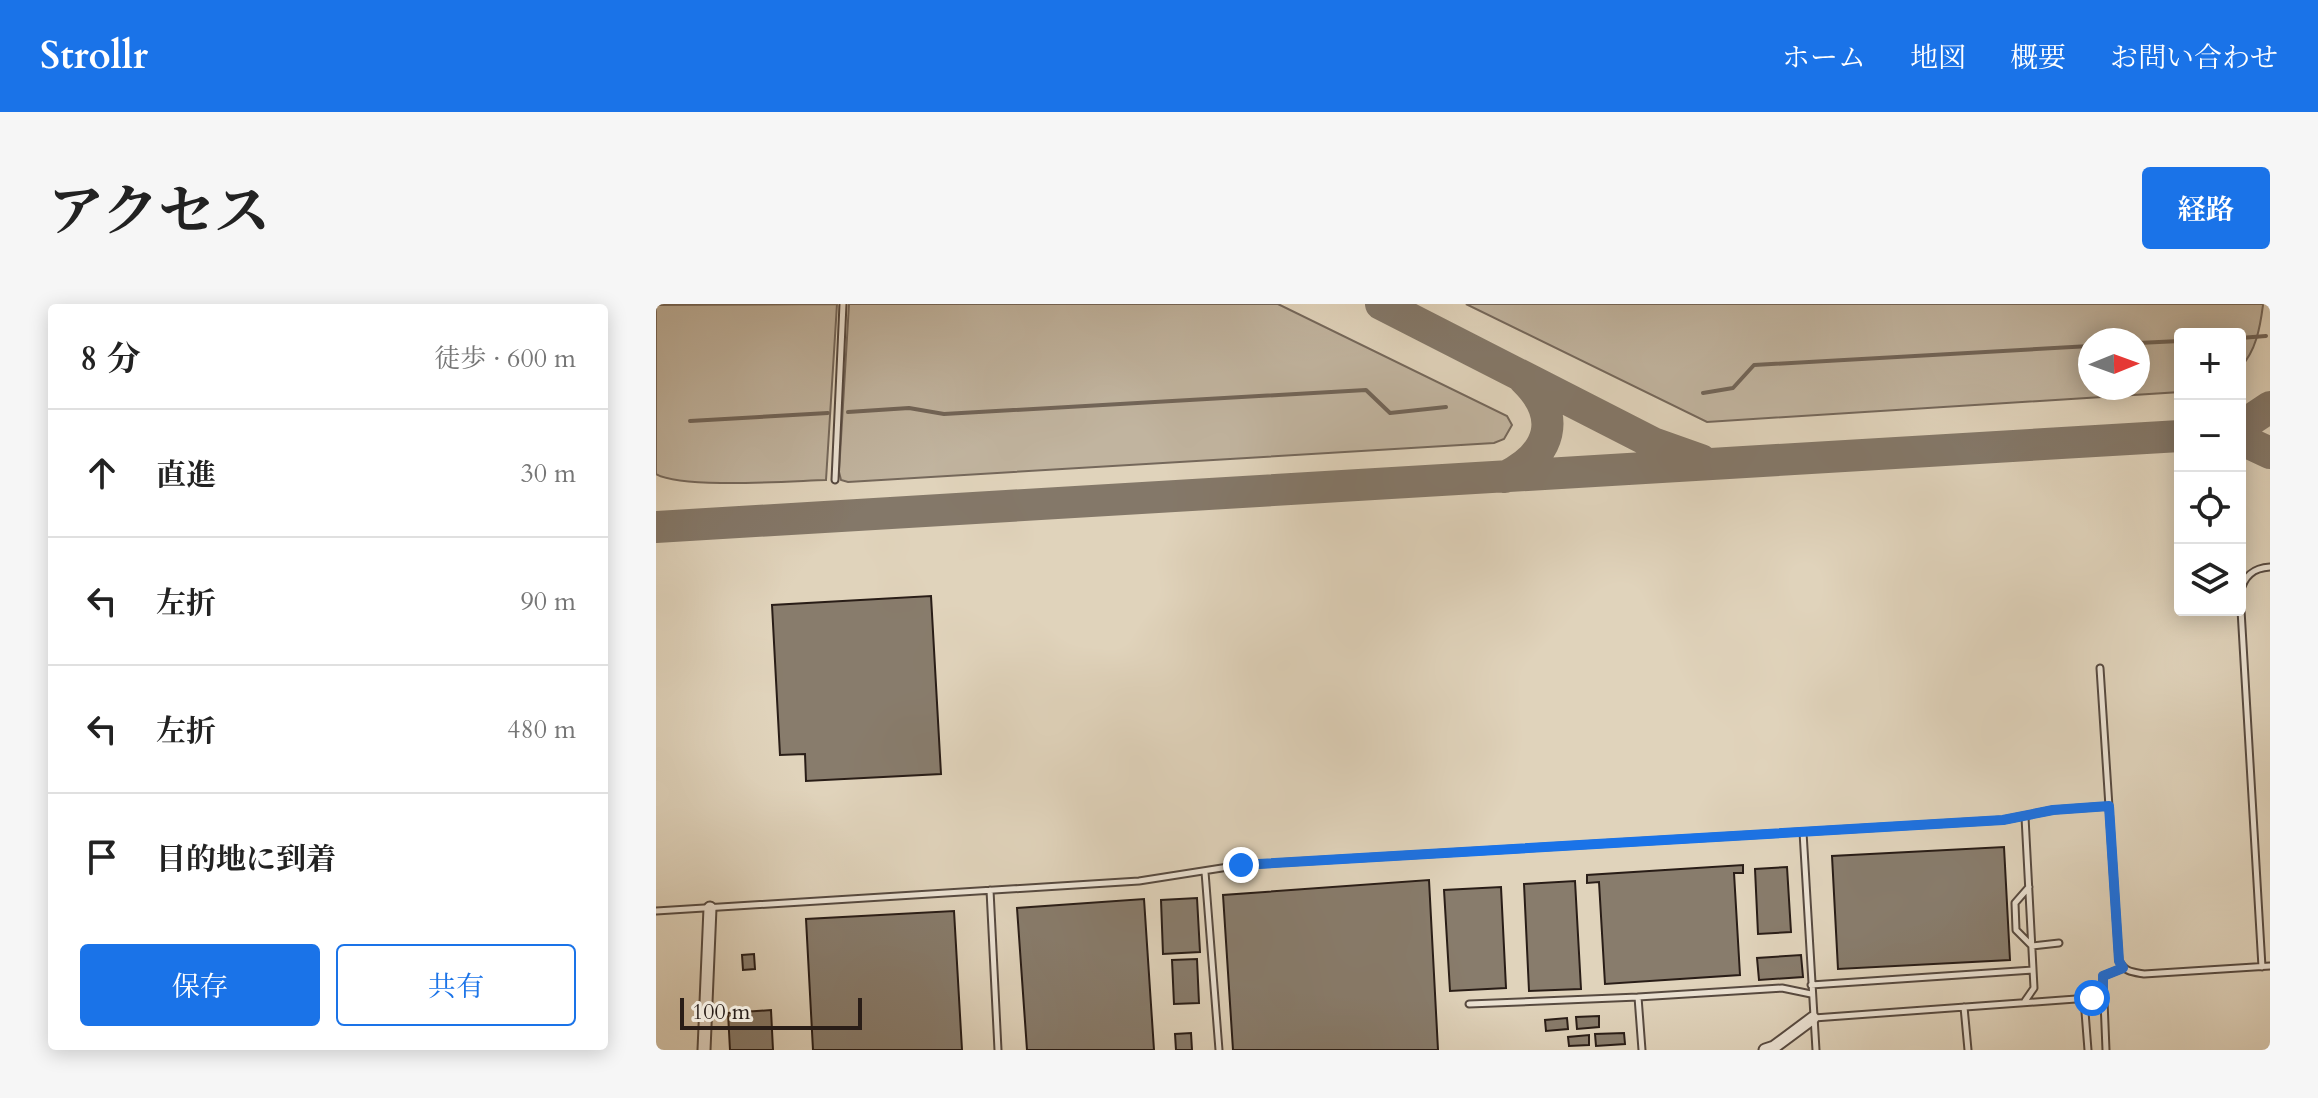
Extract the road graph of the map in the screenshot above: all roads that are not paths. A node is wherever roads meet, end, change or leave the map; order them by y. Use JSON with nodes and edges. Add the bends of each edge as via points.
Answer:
{"nodes":[{"id":1,"x":843,"y":304,"type":"edge"},
{"id":2,"x":835,"y":480,"type":"dead end"},
{"id":3,"x":2270,"y":567,"type":"edge"},
{"id":4,"x":2100,"y":668,"type":"dead end"},
{"id":5,"x":2109,"y":806,"type":"junction"},
{"id":6,"x":2025,"y":817,"type":"junction"},
{"id":7,"x":1803,"y":832,"type":"junction"},
{"id":8,"x":1205,"y":871,"type":"junction"},
{"id":9,"x":2029,"y":887,"type":"junction"},
{"id":10,"x":990,"y":890,"type":"junction"},
{"id":11,"x":710,"y":908,"type":"junction"},
{"id":12,"x":656,"y":911,"type":"edge"},
{"id":13,"x":2059,"y":943,"type":"dead end"},
{"id":14,"x":2032,"y":946,"type":"junction"},
{"id":15,"x":2270,"y":966,"type":"edge"},
{"id":16,"x":2262,"y":967,"type":"junction"},
{"id":17,"x":2123,"y":968,"type":"junction"},
{"id":18,"x":2033,"y":970,"type":"junction"},
{"id":19,"x":1811,"y":985,"type":"junction"},
{"id":20,"x":1811,"y":994,"type":"junction"},
{"id":21,"x":1638,"y":997,"type":"junction"},
{"id":22,"x":2103,"y":997,"type":"junction"},
{"id":23,"x":2084,"y":999,"type":"junction"},
{"id":24,"x":2024,"y":1002,"type":"junction"},
{"id":25,"x":1469,"y":1004,"type":"dead end"},
{"id":26,"x":1964,"y":1007,"type":"junction"},
{"id":27,"x":1813,"y":1018,"type":"junction"},
{"id":28,"x":704,"y":1050,"type":"edge"},
{"id":29,"x":998,"y":1050,"type":"edge"},
{"id":30,"x":1219,"y":1050,"type":"edge"},
{"id":31,"x":1642,"y":1050,"type":"edge"},
{"id":32,"x":1765,"y":1050,"type":"edge"},
{"id":33,"x":1816,"y":1050,"type":"edge"},
{"id":34,"x":1968,"y":1050,"type":"edge"},
{"id":35,"x":2088,"y":1050,"type":"edge"},
{"id":36,"x":2106,"y":1050,"type":"edge"}],
"edges":[{"from":1,"to":2,"type":"lane"},
{"from":3,"to":16,"type":"lane","via":[[2250,573],[2240,593]]},
{"from":4,"to":5,"type":"lane"},
{"from":5,"to":6,"type":"lane"},
{"from":5,"to":17,"type":"lane"},
{"from":6,"to":7,"type":"lane"},
{"from":6,"to":9,"type":"lane"},
{"from":7,"to":8,"type":"lane"},
{"from":7,"to":19,"type":"lane"},
{"from":8,"to":10,"type":"lane","via":[[1139,881]]},
{"from":8,"to":30,"type":"lane"},
{"from":9,"to":14,"type":"lane"},
{"from":9,"to":14,"type":"lane","via":[[2015,903],[2016,930]]},
{"from":10,"to":11,"type":"lane"},
{"from":10,"to":29,"type":"lane"},
{"from":11,"to":12,"type":"lane"},
{"from":11,"to":28,"type":"street"},
{"from":13,"to":14,"type":"lane"},
{"from":14,"to":18,"type":"lane"},
{"from":15,"to":16,"type":"lane"},
{"from":16,"to":17,"type":"lane","via":[[2144,974]]},
{"from":17,"to":22,"type":"lane","via":[[2103,976]]},
{"from":18,"to":19,"type":"lane"},
{"from":18,"to":24,"type":"lane","via":[[2034,988]]},
{"from":19,"to":20,"type":"lane"},
{"from":20,"to":21,"type":"lane","via":[[1782,988]]},
{"from":20,"to":27,"type":"lane"},
{"from":21,"to":25,"type":"lane"},
{"from":21,"to":31,"type":"lane"},
{"from":22,"to":23,"type":"lane"},
{"from":22,"to":36,"type":"lane"},
{"from":23,"to":24,"type":"lane"},
{"from":23,"to":35,"type":"lane"},
{"from":24,"to":26,"type":"lane"},
{"from":26,"to":27,"type":"lane"},
{"from":26,"to":34,"type":"lane"},
{"from":27,"to":32,"type":"street"},
{"from":27,"to":33,"type":"lane"}]}
